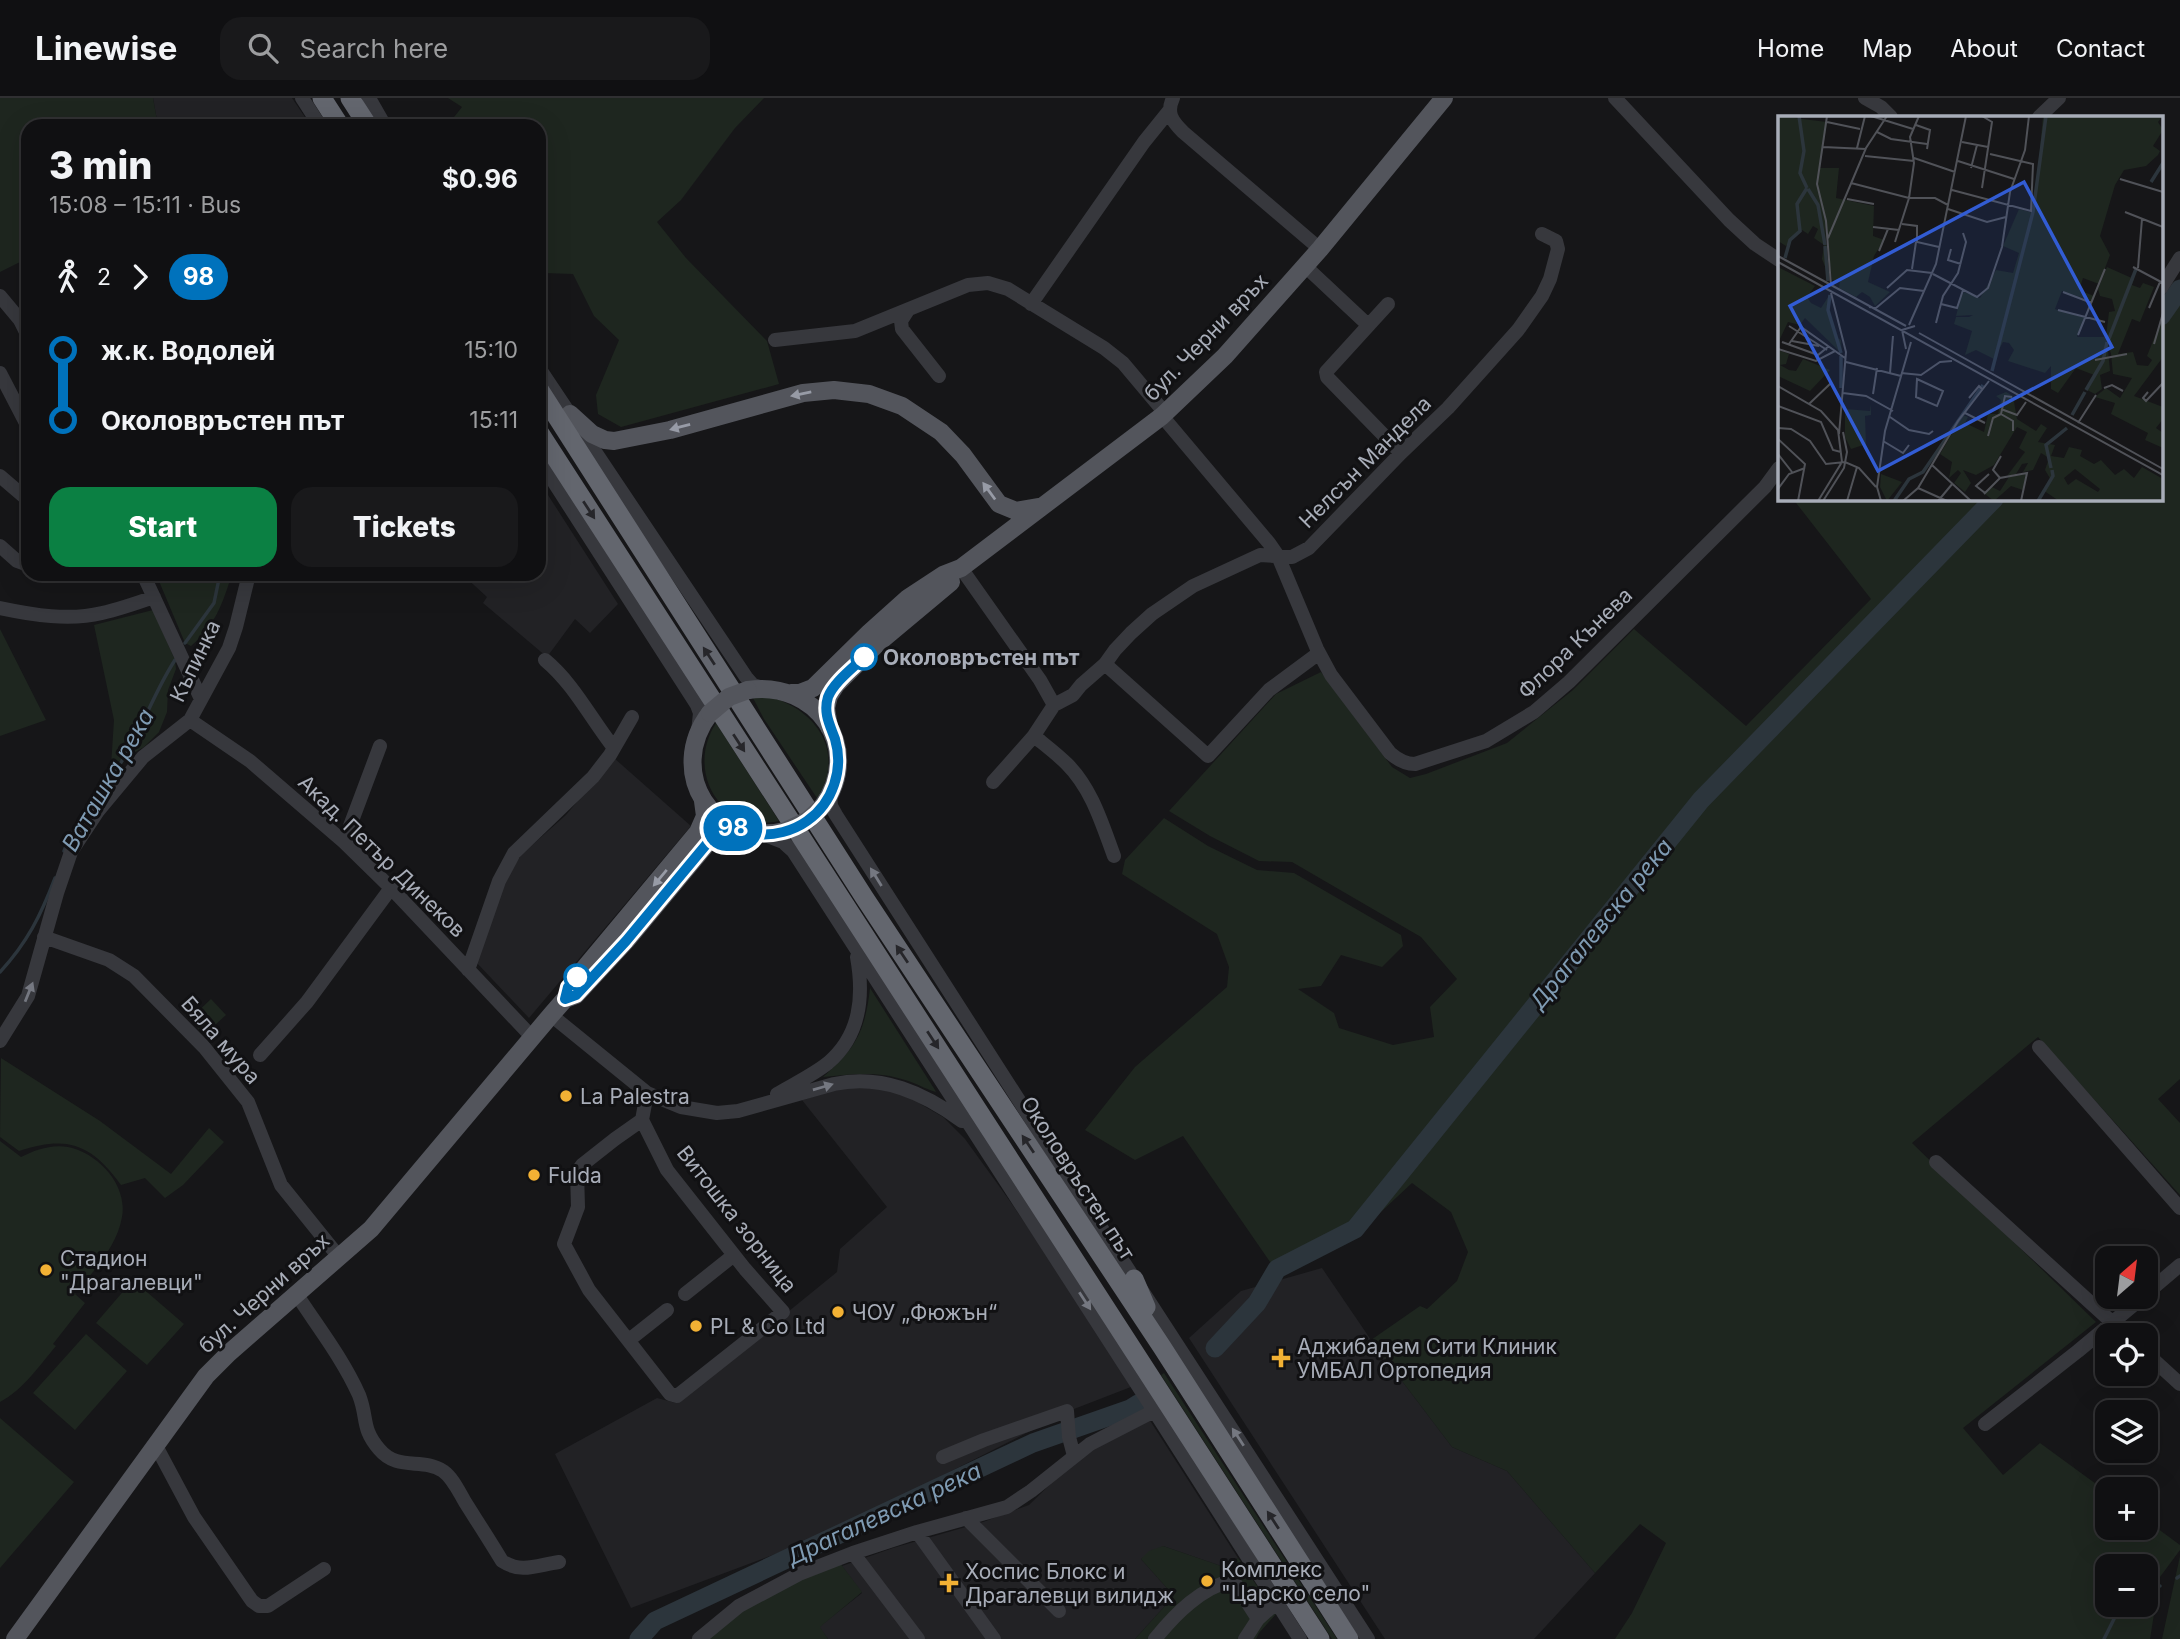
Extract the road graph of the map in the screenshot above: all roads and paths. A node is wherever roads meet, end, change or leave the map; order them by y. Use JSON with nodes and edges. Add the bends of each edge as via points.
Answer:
{"nodes":[{"id":1,"x":302,"y":98,"type":"edge"},
{"id":2,"x":322,"y":98,"type":"edge"},
{"id":3,"x":350,"y":98,"type":"edge"},
{"id":4,"x":1444,"y":98,"type":"edge"},
{"id":5,"x":1615,"y":98,"type":"edge"},
{"id":6,"x":1865,"y":98,"type":"edge"},
{"id":7,"x":2059,"y":98,"type":"edge"},
{"id":8,"x":373,"y":101,"type":"edge"},
{"id":9,"x":1171,"y":105,"type":"edge"},
{"id":10,"x":1890,"y":116,"type":"edge"},
{"id":11,"x":2040,"y":116,"type":"edge"},
{"id":12,"x":316,"y":119,"type":"edge"},
{"id":13,"x":336,"y":119,"type":"edge"},
{"id":14,"x":364,"y":119,"type":"edge"},
{"id":15,"x":382,"y":119,"type":"edge"},
{"id":16,"x":1542,"y":234,"type":"dead end"},
{"id":17,"x":1320,"y":249,"type":"junction"},
{"id":18,"x":2180,"y":258,"type":"edge"},
{"id":19,"x":1778,"y":259,"type":"edge"},
{"id":20,"x":1305,"y":266,"type":"junction"},
{"id":21,"x":2162,"y":286,"type":"edge"},
{"id":22,"x":0,"y":296,"type":"edge"},
{"id":23,"x":1031,"y":304,"type":"junction"},
{"id":24,"x":1388,"y":304,"type":"dead end"},
{"id":25,"x":908,"y":310,"type":"junction"},
{"id":26,"x":21,"y":322,"type":"edge"},
{"id":27,"x":1368,"y":325,"type":"junction"},
{"id":28,"x":775,"y":340,"type":"dead end"},
{"id":29,"x":0,"y":373,"type":"edge"},
{"id":30,"x":939,"y":376,"type":"dead end"},
{"id":31,"x":546,"y":378,"type":"edge"},
{"id":32,"x":546,"y":400,"type":"edge"},
{"id":33,"x":21,"y":414,"type":"edge"},
{"id":34,"x":570,"y":414,"type":"junction"},
{"id":35,"x":1163,"y":414,"type":"junction"},
{"id":36,"x":546,"y":443,"type":"edge"},
{"id":37,"x":1401,"y":453,"type":"junction"},
{"id":38,"x":1778,"y":469,"type":"edge"},
{"id":39,"x":546,"y":470,"type":"edge"},
{"id":40,"x":0,"y":476,"type":"edge"},
{"id":41,"x":21,"y":494,"type":"edge"},
{"id":42,"x":1048,"y":503,"type":"junction"},
{"id":43,"x":0,"y":546,"type":"edge"},
{"id":44,"x":1278,"y":556,"type":"junction"},
{"id":45,"x":21,"y":562,"type":"edge"},
{"id":46,"x":961,"y":568,"type":"junction"},
{"id":47,"x":146,"y":581,"type":"edge"},
{"id":48,"x":247,"y":581,"type":"edge"},
{"id":49,"x":154,"y":597,"type":"junction"},
{"id":50,"x":0,"y":608,"type":"edge"},
{"id":51,"x":1319,"y":653,"type":"junction"},
{"id":52,"x":545,"y":660,"type":"dead end"},
{"id":53,"x":1105,"y":664,"type":"junction"},
{"id":54,"x":755,"y":689,"type":"junction"},
{"id":55,"x":791,"y":693,"type":"junction"},
{"id":56,"x":201,"y":699,"type":"junction"},
{"id":57,"x":1054,"y":705,"type":"junction"},
{"id":58,"x":632,"y":717,"type":"dead end"},
{"id":59,"x":190,"y":720,"type":"junction"},
{"id":60,"x":829,"y":727,"type":"junction"},
{"id":61,"x":698,"y":732,"type":"junction"},
{"id":62,"x":1034,"y":736,"type":"junction"},
{"id":63,"x":380,"y":746,"type":"dead end"},
{"id":64,"x":614,"y":748,"type":"junction"},
{"id":65,"x":993,"y":782,"type":"dead end"},
{"id":66,"x":703,"y":801,"type":"junction"},
{"id":67,"x":826,"y":801,"type":"junction"},
{"id":68,"x":735,"y":828,"type":"junction"},
{"id":69,"x":763,"y":834,"type":"junction"},
{"id":70,"x":344,"y":842,"type":"junction"},
{"id":71,"x":1114,"y":856,"type":"dead end"},
{"id":72,"x":391,"y":888,"type":"junction"},
{"id":73,"x":44,"y":937,"type":"junction"},
{"id":74,"x":855,"y":948,"type":"junction"},
{"id":75,"x":468,"y":970,"type":"junction"},
{"id":76,"x":565,"y":999,"type":"junction"},
{"id":77,"x":551,"y":1015,"type":"junction"},
{"id":78,"x":532,"y":1037,"type":"junction"},
{"id":79,"x":0,"y":1041,"type":"edge"},
{"id":80,"x":2039,"y":1047,"type":"dead end"},
{"id":81,"x":260,"y":1055,"type":"dead end"},
{"id":82,"x":647,"y":1093,"type":"junction"},
{"id":83,"x":758,"y":1105,"type":"junction"},
{"id":84,"x":642,"y":1120,"type":"junction"},
{"id":85,"x":969,"y":1126,"type":"junction"},
{"id":86,"x":1936,"y":1161,"type":"dead end"},
{"id":87,"x":1066,"y":1201,"type":"junction"},
{"id":88,"x":2180,"y":1208,"type":"edge"},
{"id":89,"x":1041,"y":1209,"type":"junction"},
{"id":90,"x":1115,"y":1248,"type":"junction"},
{"id":91,"x":734,"y":1255,"type":"junction"},
{"id":92,"x":339,"y":1257,"type":"junction"},
{"id":93,"x":2180,"y":1265,"type":"edge"},
{"id":94,"x":1070,"y":1278,"type":"junction"},
{"id":95,"x":1134,"y":1279,"type":"junction"},
{"id":96,"x":2158,"y":1283,"type":"edge"},
{"id":97,"x":297,"y":1294,"type":"junction"},
{"id":98,"x":685,"y":1294,"type":"dead end"},
{"id":99,"x":2128,"y":1309,"type":"edge"},
{"id":100,"x":667,"y":1310,"type":"dead end"},
{"id":101,"x":2112,"y":1323,"type":"joint"},
{"id":102,"x":2095,"y":1337,"type":"edge"},
{"id":103,"x":629,"y":1340,"type":"junction"},
{"id":104,"x":1162,"y":1347,"type":"junction"},
{"id":105,"x":2158,"y":1364,"type":"edge"},
{"id":106,"x":2180,"y":1384,"type":"edge"},
{"id":107,"x":1156,"y":1410,"type":"junction"},
{"id":108,"x":1985,"y":1424,"type":"dead end"},
{"id":109,"x":155,"y":1444,"type":"junction"},
{"id":110,"x":1074,"y":1456,"type":"junction"},
{"id":111,"x":943,"y":1457,"type":"dead end"},
{"id":112,"x":1219,"y":1480,"type":"junction"},
{"id":113,"x":966,"y":1518,"type":"junction"},
{"id":114,"x":917,"y":1532,"type":"junction"},
{"id":115,"x":853,"y":1553,"type":"junction"},
{"id":116,"x":559,"y":1562,"type":"dead end"},
{"id":117,"x":324,"y":1569,"type":"dead end"},
{"id":118,"x":1277,"y":1602,"type":"junction"},
{"id":119,"x":1059,"y":1611,"type":"dead end"},
{"id":120,"x":1258,"y":1619,"type":"junction"},
{"id":121,"x":16,"y":1639,"type":"edge"},
{"id":122,"x":699,"y":1639,"type":"edge"},
{"id":123,"x":918,"y":1639,"type":"edge"},
{"id":124,"x":994,"y":1639,"type":"edge"},
{"id":125,"x":1155,"y":1639,"type":"edge"},
{"id":126,"x":1245,"y":1639,"type":"edge"},
{"id":127,"x":1300,"y":1639,"type":"edge"},
{"id":128,"x":1320,"y":1639,"type":"edge"},
{"id":129,"x":1349,"y":1639,"type":"edge"},
{"id":130,"x":1368,"y":1639,"type":"edge"}],
"edges":[{"from":1,"to":12,"type":"street"},
{"from":2,"to":13,"type":"highway"},
{"from":3,"to":14,"type":"highway"},
{"from":4,"to":17,"type":"main road","name":"бул. Черни връх"},
{"from":5,"to":19,"type":"street","via":[[1729,220]]},
{"from":6,"to":10,"type":"street"},
{"from":7,"to":11,"type":"street"},
{"from":8,"to":15,"type":"street"},
{"from":9,"to":17,"type":"street","via":[[1172,121],[1183,132]]},
{"from":9,"to":23,"type":"street"},
{"from":16,"to":37,"type":"street","name":"Нелсън Мандела","via":[[1558,244],[1542,296],[1448,408]]},
{"from":17,"to":20,"type":"main road","name":"бул. Черни връх"},
{"from":18,"to":21,"type":"street"},
{"from":20,"to":27,"type":"street"},
{"from":20,"to":35,"type":"main road","name":"бул. Черни връх","via":[[1225,356]]},
{"from":22,"to":26,"type":"street"},
{"from":23,"to":25,"type":"street","name":"Флора Кънева","via":[[1008,289],[978,283]]},
{"from":23,"to":35,"type":"street","name":"Флора Кънева","via":[[1114,355]]},
{"from":24,"to":27,"type":"street"},
{"from":25,"to":28,"type":"street","name":"Флора Кънева","via":[[855,331]]},
{"from":25,"to":30,"type":"street","via":[[902,329]]},
{"from":27,"to":37,"type":"street","via":[[1326,372],[1327,377]]},
{"from":29,"to":33,"type":"street"},
{"from":31,"to":34,"type":"street"},
{"from":87,"to":32,"type":"highway","name":"Околовръстен път","one_way":true,"via":[[857,886]]},
{"from":42,"to":34,"type":"main road","one_way":true,"via":[[1020,511],[1004,507],[931,423],[884,398],[861,393],[803,393],[614,441],[592,434]]},
{"from":34,"to":54,"type":"street"},
{"from":35,"to":42,"type":"main road","name":"бул. Черни връх"},
{"from":35,"to":44,"type":"street","name":"Флора Кънева"},
{"from":36,"to":89,"type":"highway","one_way":true},
{"from":37,"to":44,"type":"street","name":"Нелсън Мандела","via":[[1309,548],[1292,557]]},
{"from":38,"to":51,"type":"street","name":"Флора Кънева","via":[[1569,682],[1534,712],[1486,741],[1415,764],[1401,761],[1390,753]]},
{"from":39,"to":61,"type":"street","via":[[698,705]]},
{"from":40,"to":41,"type":"street"},
{"from":42,"to":46,"type":"main road","name":"бул. Черни връх"},
{"from":43,"to":45,"type":"street"},
{"from":44,"to":51,"type":"street","name":"Флора Кънева"},
{"from":44,"to":53,"type":"street","name":"Нелсън Мандела","via":[[1260,555],[1175,597],[1131,633]]},
{"from":46,"to":55,"type":"main road","name":"бул. Черни връх","via":[[908,598],[813,688]]},
{"from":46,"to":57,"type":"street"},
{"from":46,"to":60,"type":"main road","name":"бул. Черни връх","via":[[836,685],[827,708]]},
{"from":47,"to":49,"type":"street"},
{"from":48,"to":56,"type":"street","name":"Къпинка","via":[[229,648]]},
{"from":49,"to":50,"type":"street","via":[[100,614],[64,617]]},
{"from":49,"to":56,"type":"street"},
{"from":51,"to":53,"type":"street","via":[[1269,690],[1208,756]]},
{"from":52,"to":64,"type":"street","via":[[572,688]]},
{"from":53,"to":57,"type":"street","name":"Нелсън Мандела","via":[[1069,698]]},
{"from":54,"to":55,"type":"main road"},
{"from":54,"to":61,"type":"main road","bridge":true,"via":[[729,697],[709,713]]},
{"from":55,"to":60,"type":"main road","via":[[814,707]]},
{"from":56,"to":59,"type":"street","name":"Къпинка"},
{"from":57,"to":62,"type":"street","name":"Нелсън Мандела"},
{"from":58,"to":64,"type":"street"},
{"from":59,"to":70,"type":"street","name":"Акад. Петър Динеков","via":[[250,761]]},
{"from":59,"to":73,"type":"street","name":"Къпинка","via":[[143,757],[98,811],[71,852]]},
{"from":60,"to":67,"type":"main road","via":[[838,760]]},
{"from":61,"to":66,"type":"main road","via":[[692,768]]},
{"from":62,"to":65,"type":"street","name":"Нелсън Мандела"},
{"from":62,"to":71,"type":"street","via":[[1080,780]]},
{"from":63,"to":70,"type":"street"},
{"from":64,"to":75,"type":"street","via":[[593,777],[514,853],[499,881]]},
{"from":66,"to":68,"type":"main road"},
{"from":66,"to":76,"type":"main road","name":"бул. Черни връх","one_way":true,"via":[[705,816],[698,832],[568,987]]},
{"from":67,"to":69,"type":"main road","bridge":true,"via":[[801,825]]},
{"from":90,"to":67,"type":"street","name":"Околовръстен път","one_way":true},
{"from":68,"to":69,"type":"main road"},
{"from":68,"to":76,"type":"main road","name":"бул. Черни връх","via":[[715,834],[626,941],[576,995]]},
{"from":69,"to":74,"type":"street","via":[[793,851]]},
{"from":70,"to":72,"type":"street","name":"Акад. Петър Динеков"},
{"from":72,"to":75,"type":"street","name":"Акад. Петър Динеков"},
{"from":72,"to":81,"type":"street","via":[[307,1002]]},
{"from":79,"to":73,"type":"street","name":"Къпинка","one_way":true,"via":[[28,996]]},
{"from":73,"to":92,"type":"street","name":"Бяла мура","via":[[109,960],[134,976],[204,1047],[247,1102],[281,1185]]},
{"from":74,"to":83,"type":"street","via":[[861,989],[849,1036],[827,1064]]},
{"from":74,"to":85,"type":"street"},
{"from":75,"to":78,"type":"street","name":"Акад. Петър Динеков"},
{"from":76,"to":77,"type":"main road","name":"бул. Черни връх"},
{"from":77,"to":78,"type":"main road","name":"бул. Черни връх"},
{"from":77,"to":82,"type":"street"},
{"from":78,"to":92,"type":"main road","name":"бул. Черни връх","via":[[371,1229]]},
{"from":80,"to":88,"type":"street"},
{"from":82,"to":83,"type":"street","via":[[681,1107],[717,1113]]},
{"from":82,"to":84,"type":"street"},
{"from":83,"to":85,"type":"street","one_way":true,"via":[[846,1081],[874,1081],[916,1093]]},
{"from":84,"to":91,"type":"street","name":"Витошка зорница","via":[[667,1170]]},
{"from":84,"to":103,"type":"street","via":[[577,1172],[578,1207],[565,1237],[565,1248],[589,1290]]},
{"from":85,"to":94,"type":"street"},
{"from":86,"to":101,"type":"street"},
{"from":87,"to":90,"type":"highway"},
{"from":87,"to":104,"type":"highway","name":"Околовръстен път"},
{"from":89,"to":94,"type":"highway"},
{"from":89,"to":112,"type":"highway"},
{"from":90,"to":95,"type":"street","name":"Околовръстен път"},
{"from":91,"to":98,"type":"street"},
{"from":91,"to":103,"type":"street","name":"Витошка зорница","via":[[783,1312],[677,1396],[670,1394]]},
{"from":92,"to":97,"type":"main road","name":"бул. Черни връх"},
{"from":93,"to":96,"type":"street"},
{"from":94,"to":107,"type":"street","one_way":true},
{"from":95,"to":104,"type":"highway"},
{"from":130,"to":95,"type":"street","name":"Околовръстен път","one_way":true},
{"from":97,"to":109,"type":"main road","name":"бул. Черни връх","via":[[216,1366]]},
{"from":97,"to":116,"type":"street","via":[[345,1368],[369,1435],[387,1458],[430,1465],[446,1473],[502,1561],[513,1568]]},
{"from":99,"to":101,"type":"street"},
{"from":100,"to":103,"type":"street"},
{"from":102,"to":108,"type":"street"},
{"from":129,"to":104,"type":"highway","name":"Околовръстен път","one_way":true},
{"from":105,"to":106,"type":"street"},
{"from":107,"to":110,"type":"street"},
{"from":107,"to":112,"type":"highway"},
{"from":107,"to":118,"type":"street"},
{"from":109,"to":117,"type":"street","via":[[194,1517],[252,1601],[268,1606]]},
{"from":109,"to":121,"type":"main road","name":"бул. Черни връх"},
{"from":110,"to":111,"type":"street","via":[[1067,1411]]},
{"from":110,"to":113,"type":"street","via":[[1013,1503]]},
{"from":112,"to":128,"type":"highway"},
{"from":113,"to":114,"type":"street"},
{"from":113,"to":119,"type":"street"},
{"from":114,"to":115,"type":"street"},
{"from":114,"to":124,"type":"street"},
{"from":115,"to":122,"type":"street","via":[[799,1574],[739,1606]]},
{"from":115,"to":123,"type":"street"},
{"from":118,"to":120,"type":"street"},
{"from":118,"to":127,"type":"street"},
{"from":120,"to":125,"type":"street","via":[[1233,1580],[1196,1596]]},
{"from":120,"to":126,"type":"street"}]}
